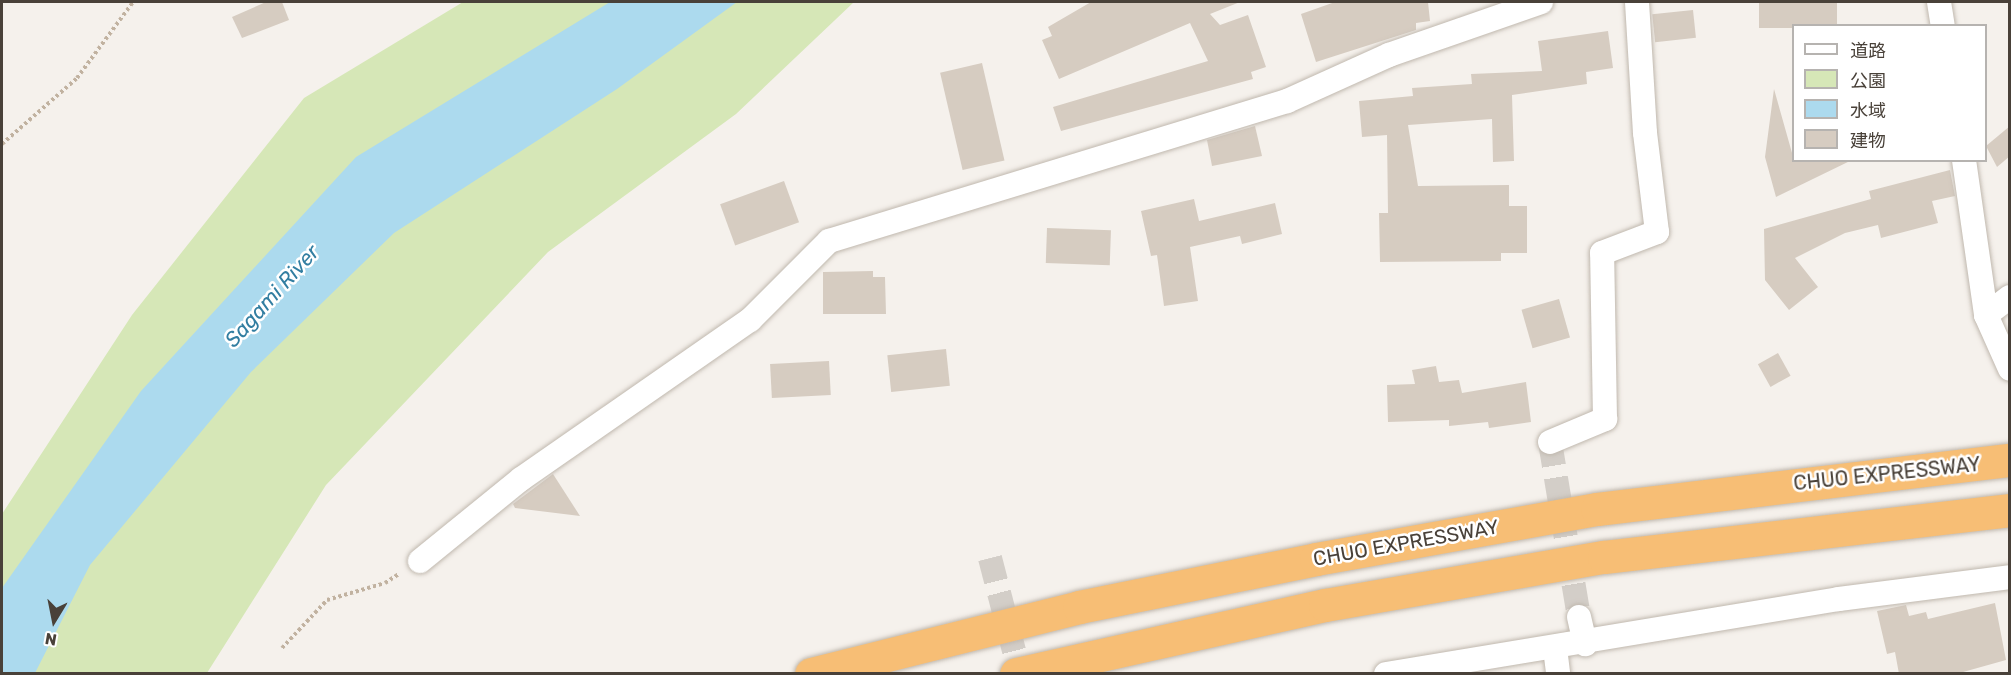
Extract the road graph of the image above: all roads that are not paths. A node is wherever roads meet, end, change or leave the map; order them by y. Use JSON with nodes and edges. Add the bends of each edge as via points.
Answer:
{"nodes":[{"id":1,"x":1542,"y":2,"type":"edge"},
{"id":2,"x":1637,"y":2,"type":"edge"},
{"id":3,"x":1939,"y":2,"type":"edge"},
{"id":4,"x":1943,"y":24,"type":"edge"},
{"id":5,"x":1964,"y":162,"type":"edge"},
{"id":6,"x":2010,"y":297,"type":"edge"},
{"id":7,"x":1986,"y":315,"type":"junction"},
{"id":8,"x":2010,"y":369,"type":"edge"},
{"id":9,"x":1551,"y":442,"type":"dead end"},
{"id":10,"x":2010,"y":460,"type":"edge"},
{"id":11,"x":2010,"y":510,"type":"edge"},
{"id":12,"x":420,"y":561,"type":"road end"},
{"id":13,"x":2010,"y":577,"type":"edge"},
{"id":14,"x":1579,"y":617,"type":"tunnel mouth"},
{"id":15,"x":1585,"y":644,"type":"junction"},
{"id":16,"x":1555,"y":648,"type":"junction"},
{"id":17,"x":811,"y":674,"type":"edge"},
{"id":18,"x":1016,"y":674,"type":"edge"},
{"id":19,"x":1386,"y":674,"type":"edge"},
{"id":20,"x":1558,"y":674,"type":"edge"}],
"edges":[{"from":1,"to":12,"type":"street","via":[[1389,55],[1287,101],[829,241],[750,320],[521,479]]},
{"from":2,"to":9,"type":"street","via":[[1644,133],[1657,232],[1602,253],[1605,419]]},
{"from":3,"to":4,"type":"street"},
{"from":5,"to":7,"type":"street"},
{"from":6,"to":7,"type":"street"},
{"from":7,"to":8,"type":"street"},
{"from":10,"to":17,"type":"highway","name":"CHUO EXPRESSWAY","via":[[1597,509],[1328,557],[1079,607]]},
{"from":11,"to":18,"type":"highway","via":[[1604,557],[1325,605]]},
{"from":13,"to":15,"type":"street","via":[[1839,599]]},
{"from":14,"to":15,"type":"street"},
{"from":15,"to":16,"type":"street"},
{"from":16,"to":19,"type":"street"},
{"from":16,"to":20,"type":"street"}]}
